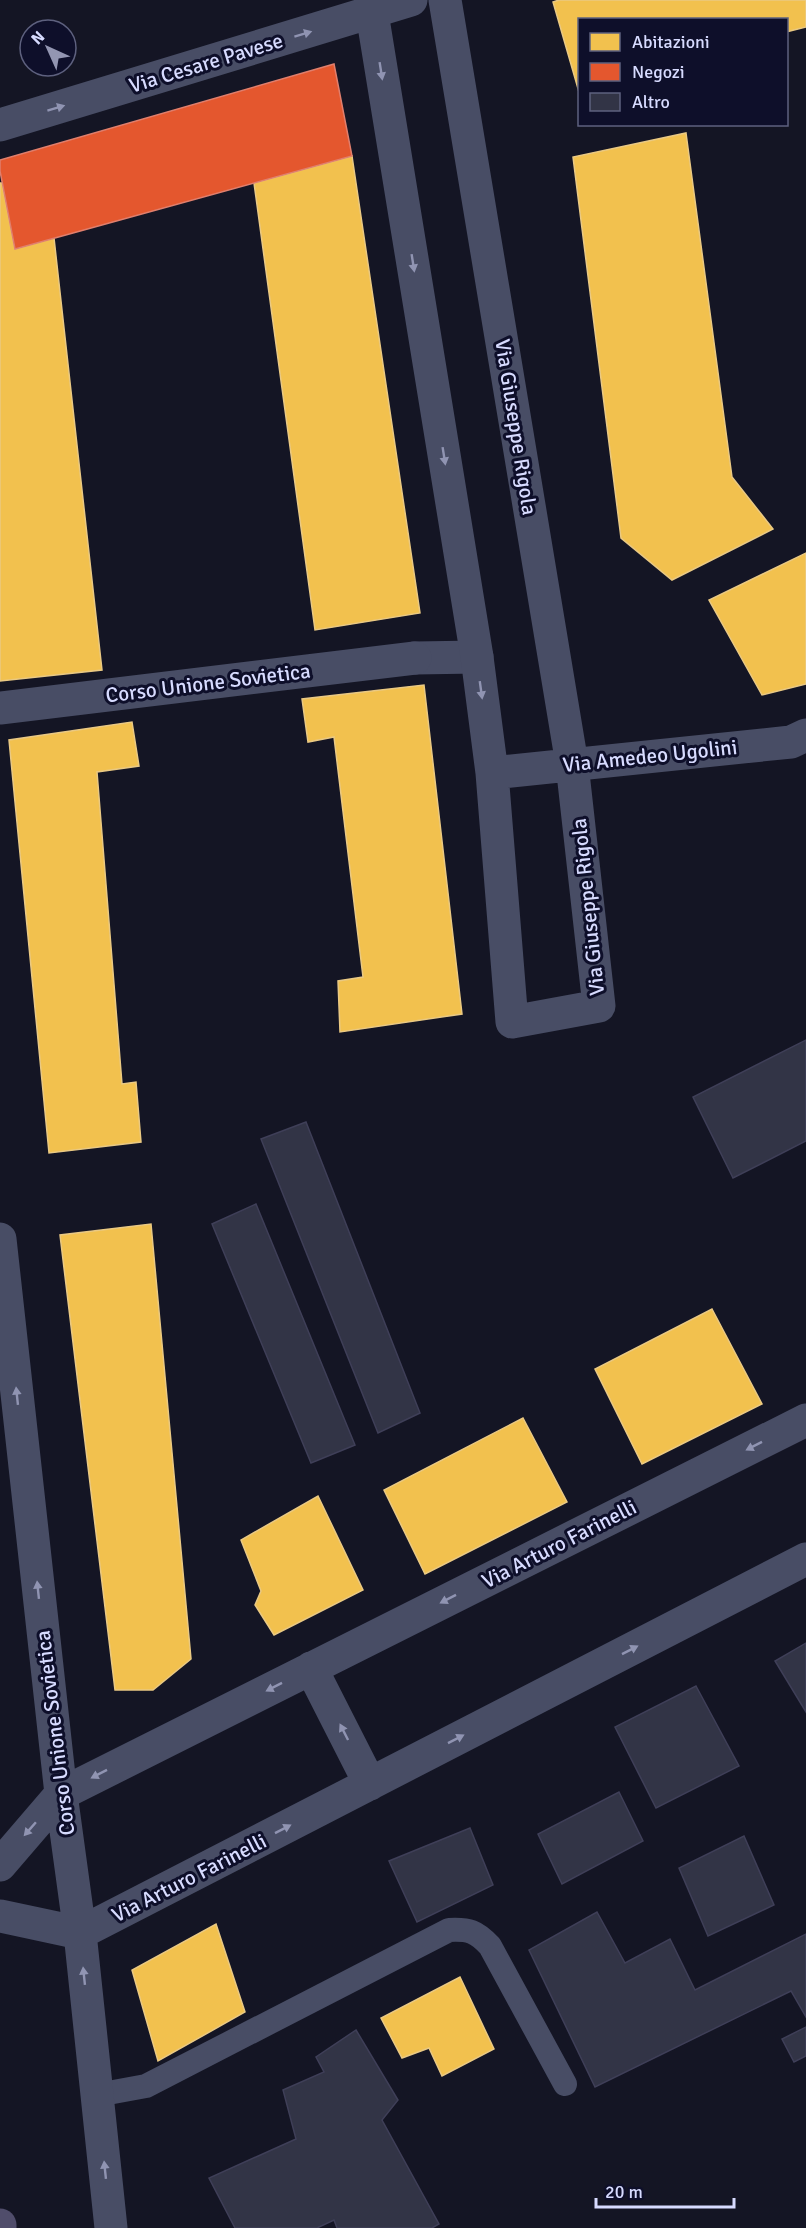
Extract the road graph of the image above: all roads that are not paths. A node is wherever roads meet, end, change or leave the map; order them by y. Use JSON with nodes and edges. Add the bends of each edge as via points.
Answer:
{"nodes":[{"id":1,"x":411,"y":0,"type":"edge"},
{"id":2,"x":445,"y":0,"type":"edge"},
{"id":3,"x":372,"y":13,"type":"junction"},
{"id":4,"x":0,"y":125,"type":"edge"},
{"id":5,"x":477,"y":657,"type":"junction"},
{"id":6,"x":0,"y":708,"type":"edge"},
{"id":7,"x":806,"y":735,"type":"edge"},
{"id":8,"x":572,"y":764,"type":"junction"},
{"id":9,"x":492,"y":773,"type":"junction"},
{"id":10,"x":0,"y":1239,"type":"edge"},
{"id":11,"x":806,"y":1420,"type":"edge"},
{"id":12,"x":806,"y":1559,"type":"edge"},
{"id":13,"x":311,"y":1668,"type":"junction"},
{"id":14,"x":370,"y":1784,"type":"junction"},
{"id":15,"x":61,"y":1794,"type":"junction"},
{"id":16,"x":0,"y":1865,"type":"edge"},
{"id":17,"x":0,"y":1916,"type":"edge"},
{"id":18,"x":80,"y":1933,"type":"junction"},
{"id":19,"x":565,"y":2084,"type":"dead end"},
{"id":20,"x":97,"y":2095,"type":"junction"},
{"id":21,"x":111,"y":2228,"type":"edge"}],
"edges":[{"from":1,"to":3,"type":"street","name":"Via Cesare Pavese"},
{"from":2,"to":8,"type":"street","name":"Via Giuseppe Rigola"},
{"from":4,"to":3,"type":"street","name":"Via Cesare Pavese","one_way":true},
{"from":3,"to":5,"type":"street","name":"Via Giuseppe Rigola","one_way":true},
{"from":5,"to":6,"type":"street","name":"Corso Unione Sovietica","via":[[415,658]]},
{"from":5,"to":9,"type":"street","name":"Via Giuseppe Rigola","one_way":true},
{"from":7,"to":8,"type":"street","name":"Via Amedeo Ugolini","via":[[791,742]]},
{"from":8,"to":9,"type":"street","name":"Via Amedeo Ugolini"},
{"from":8,"to":9,"type":"street","name":"Via Giuseppe Rigola","via":[[599,1006],[512,1022]]},
{"from":15,"to":10,"type":"street","name":"Corso Unione Sovietica","one_way":true},
{"from":11,"to":13,"type":"street","name":"Via Arturo Farinelli","one_way":true},
{"from":14,"to":12,"type":"street","name":"Via Arturo Farinelli","one_way":true},
{"from":14,"to":13,"type":"street","one_way":true},
{"from":13,"to":15,"type":"street","name":"Via Arturo Farinelli","one_way":true},
{"from":18,"to":14,"type":"street","name":"Via Arturo Farinelli","one_way":true},
{"from":15,"to":16,"type":"street","name":"Via Arturo Farinelli","one_way":true},
{"from":15,"to":18,"type":"street","name":"Corso Unione Sovietica"},
{"from":17,"to":18,"type":"street"},
{"from":20,"to":18,"type":"street","name":"Corso Unione Sovietica","one_way":true},
{"from":19,"to":20,"type":"lane","via":[[490,1946],[480,1935],[465,1929],[449,1930],[146,2086]]},
{"from":21,"to":20,"type":"street","name":"Corso Unione Sovietica","one_way":true}]}
